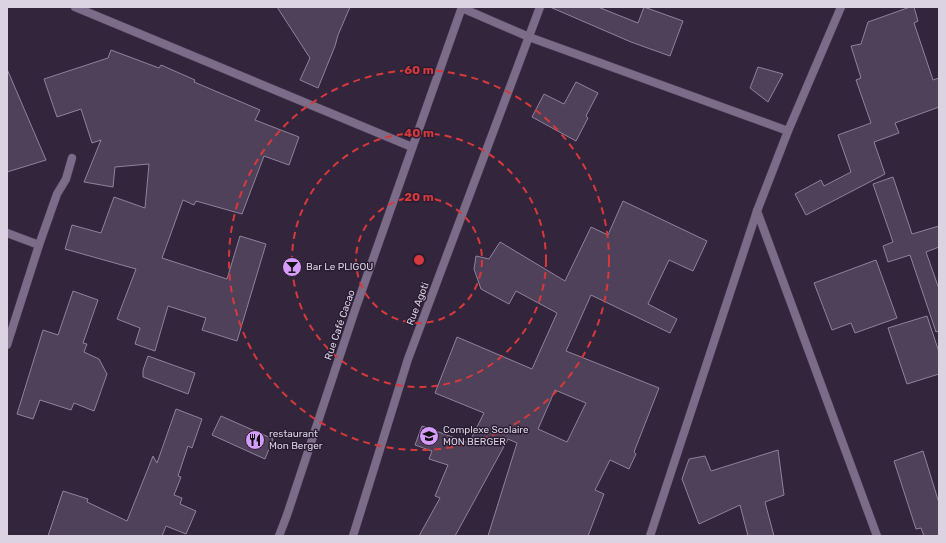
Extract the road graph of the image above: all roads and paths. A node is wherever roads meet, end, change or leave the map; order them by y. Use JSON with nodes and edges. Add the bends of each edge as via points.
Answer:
{"nodes":[{"id":1,"x":75,"y":7,"type":"edge"},
{"id":2,"x":540,"y":7,"type":"edge"},
{"id":3,"x":841,"y":7,"type":"edge"},
{"id":4,"x":462,"y":8,"type":"edge"},
{"id":5,"x":529,"y":37,"type":"junction"},
{"id":6,"x":788,"y":131,"type":"junction"},
{"id":7,"x":412,"y":148,"type":"junction"},
{"id":8,"x":72,"y":158,"type":"dead end"},
{"id":9,"x":757,"y":211,"type":"junction"},
{"id":10,"x":7,"y":233,"type":"edge"},
{"id":11,"x":39,"y":245,"type":"junction"},
{"id":12,"x":7,"y":345,"type":"edge"},
{"id":13,"x":279,"y":536,"type":"edge"},
{"id":14,"x":353,"y":536,"type":"edge"},
{"id":15,"x":650,"y":536,"type":"edge"},
{"id":16,"x":877,"y":536,"type":"edge"}],
"edges":[{"from":1,"to":7,"type":"street"},
{"from":2,"to":5,"type":"street","name":"Rue Agoti"},
{"from":3,"to":6,"type":"street"},
{"from":4,"to":5,"type":"street"},
{"from":4,"to":7,"type":"street","name":"Rue Café Cacao"},
{"from":5,"to":6,"type":"street"},
{"from":5,"to":14,"type":"street","name":"Rue Agoti","via":[[408,359]]},
{"from":6,"to":9,"type":"street"},
{"from":7,"to":13,"type":"street","name":"Rue Café Cacao"},
{"from":8,"to":11,"type":"street"},
{"from":9,"to":15,"type":"street"},
{"from":9,"to":16,"type":"street"},
{"from":10,"to":11,"type":"street"},
{"from":11,"to":12,"type":"street"}]}
